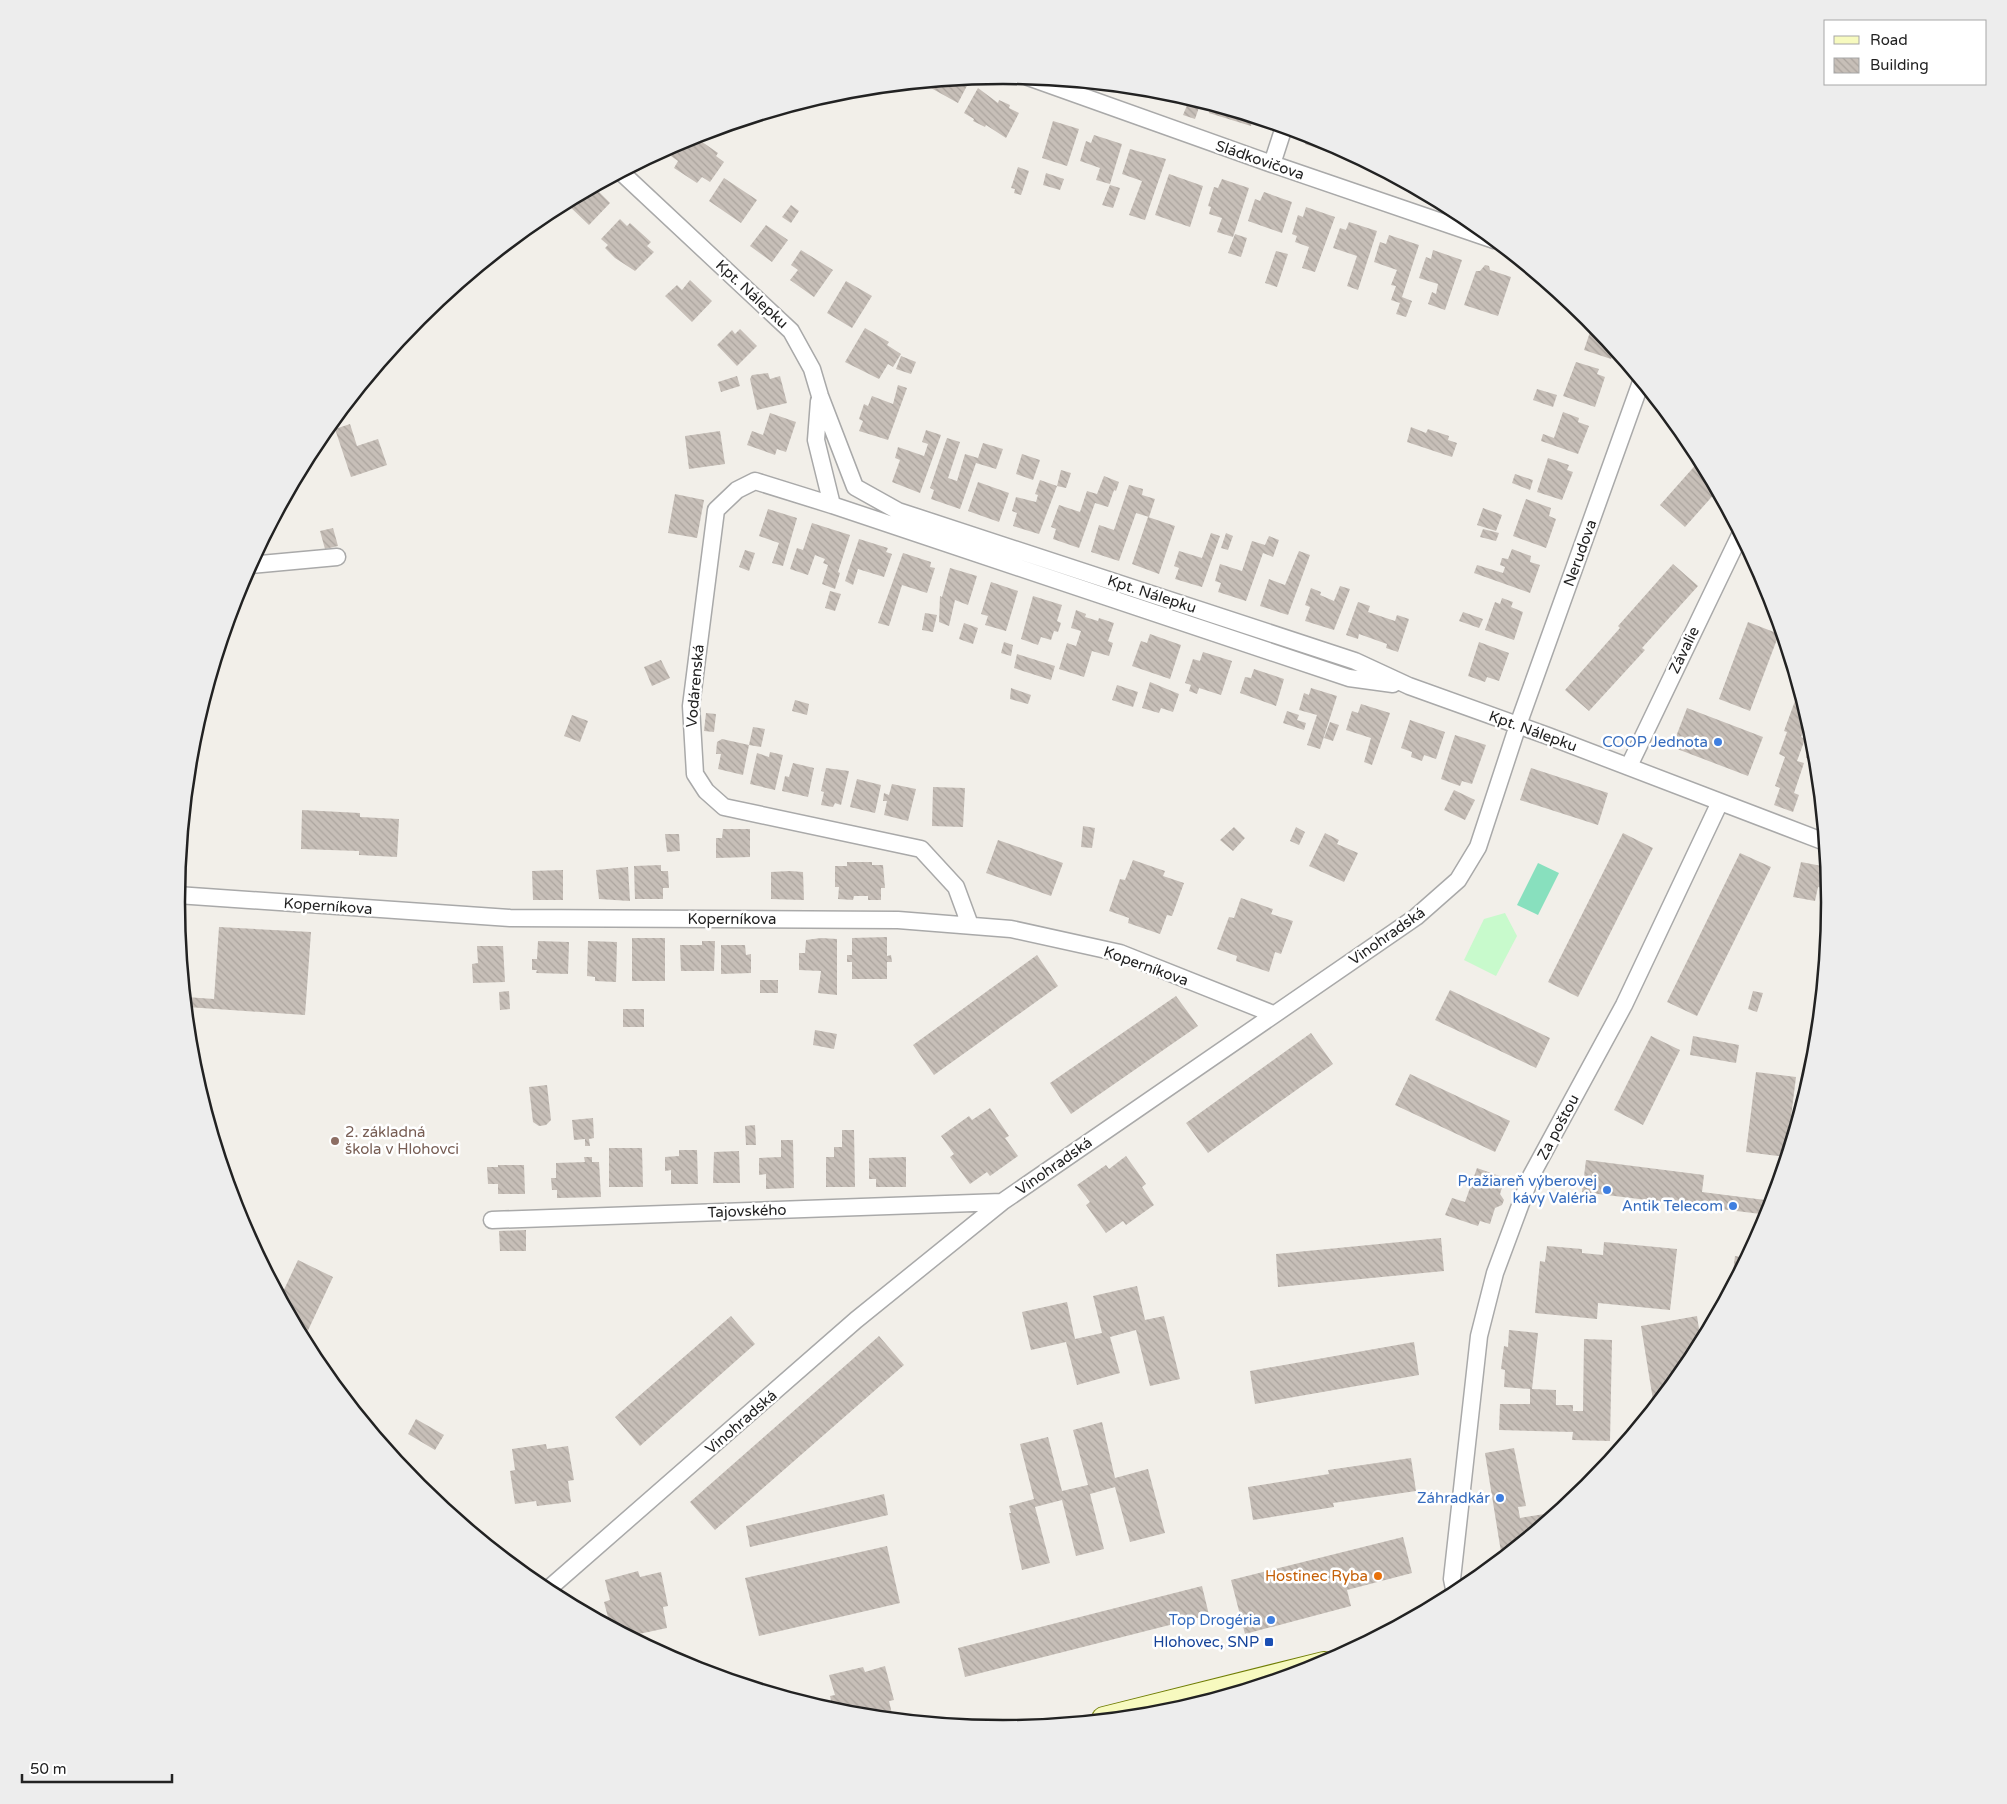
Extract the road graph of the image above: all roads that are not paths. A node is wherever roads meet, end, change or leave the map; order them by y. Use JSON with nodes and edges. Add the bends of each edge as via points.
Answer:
{"nodes":[{"id":1,"x":1053,"y":86,"type":"edge"},
{"id":2,"x":1282,"y":133,"type":"edge"},
{"id":3,"x":1272,"y":164,"type":"junction"},
{"id":4,"x":626,"y":176,"type":"edge"},
{"id":5,"x":1474,"y":233,"type":"edge"},
{"id":6,"x":1639,"y":387,"type":"edge"},
{"id":7,"x":820,"y":396,"type":"junction"},
{"id":8,"x":832,"y":505,"type":"junction"},
{"id":9,"x":1737,"y":541,"type":"edge"},
{"id":10,"x":337,"y":556,"type":"dead end"},
{"id":11,"x":259,"y":564,"type":"edge"},
{"id":12,"x":1409,"y":686,"type":"junction"},
{"id":13,"x":1518,"y":725,"type":"junction"},
{"id":14,"x":1629,"y":766,"type":"junction"},
{"id":15,"x":1720,"y":802,"type":"junction"},
{"id":16,"x":1819,"y":840,"type":"edge"},
{"id":17,"x":185,"y":896,"type":"edge"},
{"id":18,"x":970,"y":925,"type":"junction"},
{"id":19,"x":1273,"y":1014,"type":"junction"},
{"id":20,"x":1002,"y":1202,"type":"junction"},
{"id":21,"x":492,"y":1220,"type":"dead end"},
{"id":22,"x":553,"y":1585,"type":"edge"},
{"id":23,"x":1453,"y":1585,"type":"edge"},
{"id":24,"x":1234,"y":1686,"type":"edge"},
{"id":25,"x":1155,"y":1706,"type":"edge"}],
"edges":[{"from":1,"to":3,"type":"street","name":"Sládkovičova"},
{"from":2,"to":3,"type":"street"},
{"from":3,"to":5,"type":"street","name":"Sládkovičova"},
{"from":4,"to":7,"type":"street","name":"Kpt. Nálepku","via":[[792,331],[812,368]]},
{"from":6,"to":13,"type":"street","name":"Nerudova"},
{"from":7,"to":8,"type":"street","via":[[816,440]]},
{"from":7,"to":12,"type":"street","name":"Kpt. Nálepku","via":[[854,487],[898,511],[1355,661]]},
{"from":8,"to":12,"type":"street","name":"Vodárenská","via":[[1349,678]]},
{"from":8,"to":18,"type":"street","name":"Vodárenská","via":[[755,481],[736,490],[716,510],[691,706],[695,774],[706,791],[724,808],[921,849],[956,888]]},
{"from":9,"to":14,"type":"street","name":"Závalie"},
{"from":10,"to":11,"type":"street"},
{"from":12,"to":13,"type":"street","name":"Kpt. Nálepku"},
{"from":13,"to":14,"type":"street","name":"Kpt. Nálepku"},
{"from":13,"to":19,"type":"street","name":"Vinohradská","via":[[1478,847],[1458,880],[1416,917]]},
{"from":14,"to":15,"type":"street","name":"Kpt. Nálepku"},
{"from":15,"to":16,"type":"street","name":"Kpt. Nálepku"},
{"from":15,"to":23,"type":"street","name":"Za poštou","via":[[1624,1005],[1532,1176],[1495,1273],[1479,1336]]},
{"from":17,"to":18,"type":"street","name":"Koperníkova","via":[[510,918],[898,920]]},
{"from":18,"to":19,"type":"street","name":"Koperníkova","via":[[1011,928],[1120,953]]},
{"from":19,"to":20,"type":"street","name":"Vinohradská"},
{"from":20,"to":21,"type":"street","name":"Tajovského"},
{"from":20,"to":22,"type":"street","name":"Vinohradská","via":[[856,1320]]},
{"from":24,"to":25,"type":"main road"}]}
